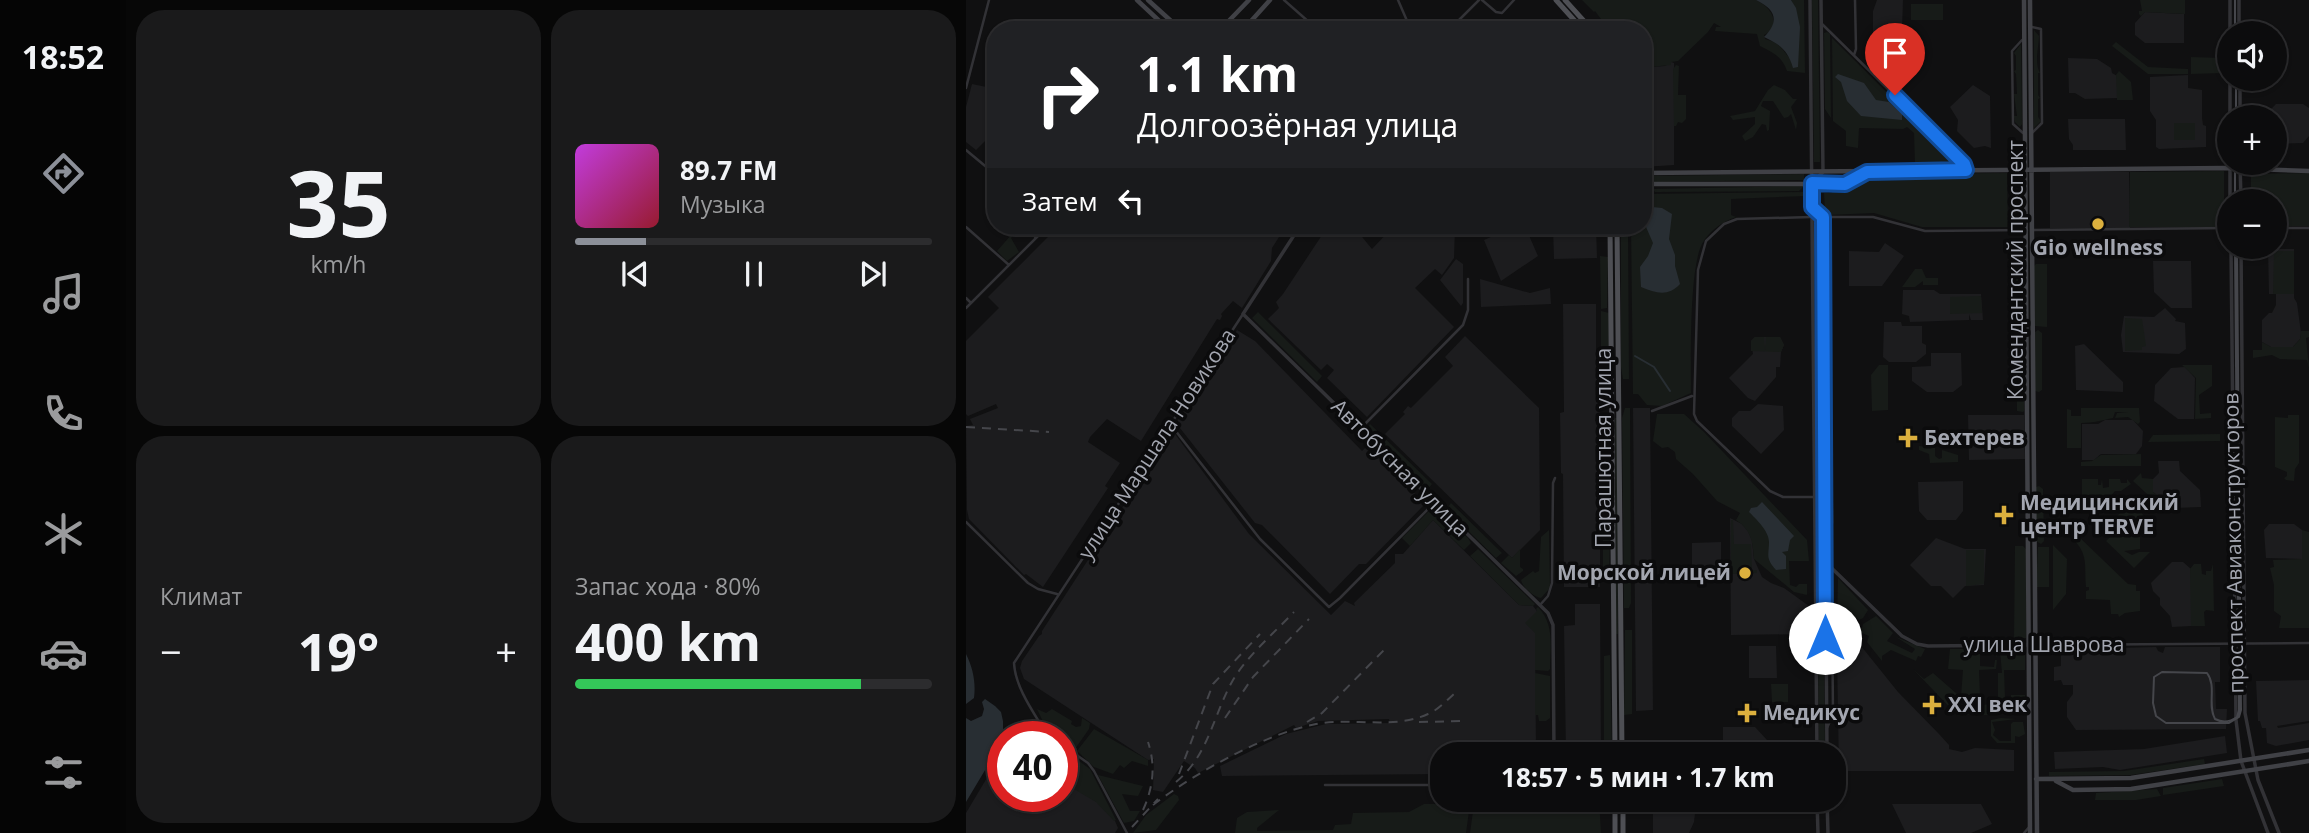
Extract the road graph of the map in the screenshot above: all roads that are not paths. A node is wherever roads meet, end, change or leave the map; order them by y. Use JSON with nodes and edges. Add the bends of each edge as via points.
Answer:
{"nodes":[{"id":1,"x":989,"y":0,"type":"edge"},
{"id":2,"x":1137,"y":0,"type":"edge"},
{"id":3,"x":1148,"y":0,"type":"edge"},
{"id":4,"x":1250,"y":0,"type":"edge"},
{"id":5,"x":1270,"y":0,"type":"edge"},
{"id":6,"x":1284,"y":0,"type":"edge"},
{"id":7,"x":1398,"y":0,"type":"edge"},
{"id":8,"x":1481,"y":0,"type":"edge"},
{"id":9,"x":1514,"y":0,"type":"edge"},
{"id":10,"x":1556,"y":0,"type":"edge"},
{"id":11,"x":1565,"y":0,"type":"edge"},
{"id":12,"x":1810,"y":0,"type":"edge"},
{"id":13,"x":1821,"y":0,"type":"edge"},
{"id":14,"x":1855,"y":0,"type":"edge"},
{"id":15,"x":2024,"y":0,"type":"edge"},
{"id":16,"x":2030,"y":0,"type":"edge"},
{"id":17,"x":2230,"y":0,"type":"edge"},
{"id":18,"x":2239,"y":0,"type":"edge"},
{"id":19,"x":1159,"y":21,"type":"edge"},
{"id":20,"x":1171,"y":21,"type":"edge"},
{"id":21,"x":1229,"y":21,"type":"edge"},
{"id":22,"x":1250,"y":21,"type":"edge"},
{"id":23,"x":1308,"y":21,"type":"edge"},
{"id":24,"x":1407,"y":21,"type":"edge"},
{"id":25,"x":1459,"y":21,"type":"edge"},
{"id":26,"x":1575,"y":21,"type":"edge"},
{"id":27,"x":1584,"y":21,"type":"edge"},
{"id":28,"x":2230,"y":21,"type":"edge"},
{"id":29,"x":2239,"y":21,"type":"edge"},
{"id":30,"x":1821,"y":23,"type":"junction"},
{"id":31,"x":2031,"y":25,"type":"junction"},
{"id":32,"x":2025,"y":38,"type":"junction"},
{"id":33,"x":1854,"y":55,"type":"junction"},
{"id":34,"x":966,"y":88,"type":"edge"},
{"id":35,"x":2024,"y":134,"type":"junction"},
{"id":36,"x":2031,"y":134,"type":"junction"},
{"id":37,"x":966,"y":150,"type":"edge"},
{"id":38,"x":2217,"y":166,"type":"edge"},
{"id":39,"x":987,"y":168,"type":"edge"},
{"id":40,"x":1966,"y":170,"type":"junction"},
{"id":41,"x":2024,"y":170,"type":"junction"},
{"id":42,"x":2031,"y":170,"type":"junction"},
{"id":43,"x":2287,"y":171,"type":"edge"},
{"id":44,"x":2309,"y":171,"type":"edge"},
{"id":45,"x":1812,"y":172,"type":"junction"},
{"id":46,"x":1823,"y":172,"type":"junction"},
{"id":47,"x":1867,"y":172,"type":"junction"},
{"id":48,"x":1652,"y":173,"type":"edge"},
{"id":49,"x":1812,"y":183,"type":"junction"},
{"id":50,"x":1652,"y":184,"type":"edge"},
{"id":51,"x":1812,"y":207,"type":"junction"},
{"id":52,"x":1812,"y":217,"type":"junction"},
{"id":53,"x":1823,"y":217,"type":"junction"},
{"id":54,"x":966,"y":227,"type":"edge"},
{"id":55,"x":2287,"y":228,"type":"edge"},
{"id":56,"x":2309,"y":228,"type":"edge"},
{"id":57,"x":2217,"y":229,"type":"edge"},
{"id":58,"x":2028,"y":230,"type":"junction"},
{"id":59,"x":1035,"y":235,"type":"edge"},
{"id":60,"x":1039,"y":235,"type":"edge"},
{"id":61,"x":1294,"y":235,"type":"edge"},
{"id":62,"x":1610,"y":235,"type":"edge"},
{"id":63,"x":1618,"y":235,"type":"edge"},
{"id":64,"x":1823,"y":236,"type":"junction"},
{"id":65,"x":1034,"y":240,"type":"junction"},
{"id":66,"x":2231,"y":259,"type":"edge"},
{"id":67,"x":2241,"y":259,"type":"edge"},
{"id":68,"x":1009,"y":265,"type":"junction"},
{"id":69,"x":1468,"y":279,"type":"dead end"},
{"id":70,"x":966,"y":298,"type":"edge"},
{"id":71,"x":971,"y":303,"type":"junction"},
{"id":72,"x":966,"y":308,"type":"edge"},
{"id":73,"x":1242,"y":314,"type":"junction"},
{"id":74,"x":1693,"y":396,"type":"junction"},
{"id":75,"x":1652,"y":411,"type":"dead end"},
{"id":76,"x":1171,"y":425,"type":"junction"},
{"id":77,"x":1361,"y":429,"type":"junction"},
{"id":78,"x":1832,"y":443,"type":"junction"},
{"id":79,"x":1824,"y":452,"type":"junction"},
{"id":80,"x":2233,"y":461,"type":"junction"},
{"id":81,"x":2242,"y":461,"type":"junction"},
{"id":82,"x":1555,"y":478,"type":"dead end"},
{"id":83,"x":1815,"y":497,"type":"junction"},
{"id":84,"x":1824,"y":497,"type":"junction"},
{"id":85,"x":1435,"y":502,"type":"junction"},
{"id":86,"x":966,"y":522,"type":"edge"},
{"id":87,"x":1824,"y":541,"type":"junction"},
{"id":88,"x":1816,"y":552,"type":"junction"},
{"id":89,"x":1825,"y":561,"type":"junction"},
{"id":90,"x":1059,"y":595,"type":"junction"},
{"id":91,"x":1540,"y":605,"type":"junction"},
{"id":92,"x":2235,"y":643,"type":"junction"},
{"id":93,"x":2244,"y":643,"type":"junction"},
{"id":94,"x":2309,"y":643,"type":"edge"},
{"id":95,"x":2031,"y":645,"type":"junction"},
{"id":96,"x":1039,"y":721,"type":"edge"},
{"id":97,"x":1554,"y":742,"type":"edge"},
{"id":98,"x":1615,"y":742,"type":"edge"},
{"id":99,"x":1622,"y":742,"type":"edge"},
{"id":100,"x":1817,"y":742,"type":"edge"},
{"id":101,"x":1827,"y":742,"type":"edge"},
{"id":102,"x":2309,"y":750,"type":"edge"},
{"id":103,"x":1078,"y":756,"type":"edge"},
{"id":104,"x":2253,"y":759,"type":"junction"},
{"id":105,"x":2241,"y":761,"type":"junction"},
{"id":106,"x":2309,"y":761,"type":"edge"},
{"id":107,"x":2256,"y":770,"type":"junction"},
{"id":108,"x":2244,"y":772,"type":"junction"},
{"id":109,"x":2030,"y":779,"type":"junction"},
{"id":110,"x":2037,"y":779,"type":"junction"},
{"id":111,"x":2053,"y":779,"type":"junction"},
{"id":112,"x":1325,"y":785,"type":"dead end"},
{"id":113,"x":1430,"y":785,"type":"edge"},
{"id":114,"x":1615,"y":812,"type":"edge"},
{"id":115,"x":1623,"y":812,"type":"edge"},
{"id":116,"x":1817,"y":812,"type":"edge"},
{"id":117,"x":1827,"y":812,"type":"edge"},
{"id":118,"x":2030,"y":830,"type":"edge"},
{"id":119,"x":1626,"y":832,"type":"edge"},
{"id":120,"x":1127,"y":833,"type":"edge"},
{"id":121,"x":1615,"y":833,"type":"edge"},
{"id":122,"x":1818,"y":833,"type":"edge"},
{"id":123,"x":1830,"y":833,"type":"edge"},
{"id":124,"x":2024,"y":833,"type":"edge"},
{"id":125,"x":2037,"y":833,"type":"edge"},
{"id":126,"x":2268,"y":833,"type":"edge"},
{"id":127,"x":2279,"y":833,"type":"edge"}],
"edges":[{"from":1,"to":34,"type":"street"},
{"from":2,"to":19,"type":"main road"},
{"from":3,"to":20,"type":"main road"},
{"from":4,"to":21,"type":"main road"},
{"from":5,"to":22,"type":"main road"},
{"from":6,"to":23,"type":"street"},
{"from":7,"to":24,"type":"street"},
{"from":8,"to":9,"type":"street","via":[[1502,13]]},
{"from":8,"to":25,"type":"street"},
{"from":10,"to":26,"type":"main road"},
{"from":11,"to":27,"type":"main road"},
{"from":12,"to":45,"type":"street"},
{"from":13,"to":30,"type":"street"},
{"from":14,"to":33,"type":"street"},
{"from":15,"to":32,"type":"main road","name":"Комендантский проспект"},
{"from":16,"to":31,"type":"main road","name":"Комендантский проспект"},
{"from":17,"to":28,"type":"street"},
{"from":18,"to":29,"type":"street"},
{"from":30,"to":33,"type":"street"},
{"from":30,"to":46,"type":"street"},
{"from":31,"to":36,"type":"main road","name":"Комендантский проспект"},
{"from":31,"to":36,"type":"street","via":[[2041,29],[2042,123]]},
{"from":32,"to":35,"type":"main road","name":"Комендантский проспект"},
{"from":32,"to":35,"type":"street","via":[[2012,57],[2013,124]]},
{"from":33,"to":40,"type":"street"},
{"from":35,"to":41,"type":"main road","name":"Комендантский проспект"},
{"from":36,"to":42,"type":"main road","name":"Комендантский проспект"},
{"from":37,"to":39,"type":"street"},
{"from":38,"to":42,"type":"main road"},
{"from":40,"to":41,"type":"main road"},
{"from":40,"to":47,"type":"main road"},
{"from":41,"to":42,"type":"main road"},
{"from":41,"to":58,"type":"main road","name":"Комендантский проспект"},
{"from":42,"to":58,"type":"main road","name":"Комендантский проспект"},
{"from":43,"to":44,"type":"main road"},
{"from":45,"to":46,"type":"main road"},
{"from":45,"to":48,"type":"main road"},
{"from":45,"to":49,"type":"street"},
{"from":46,"to":47,"type":"main road"},
{"from":46,"to":49,"type":"street"},
{"from":47,"to":49,"type":"main road","via":[[1845,184]]},
{"from":49,"to":50,"type":"main road"},
{"from":49,"to":51,"type":"street"},
{"from":51,"to":52,"type":"street"},
{"from":51,"to":53,"type":"street"},
{"from":52,"to":74,"type":"street","via":[[1737,219],[1706,240],[1698,270]]},
{"from":52,"to":83,"type":"street"},
{"from":53,"to":58,"type":"street","via":[[1873,217],[1925,231]]},
{"from":53,"to":64,"type":"street"},
{"from":54,"to":68,"type":"street"},
{"from":55,"to":56,"type":"street"},
{"from":57,"to":58,"type":"street"},
{"from":58,"to":95,"type":"main road","name":"Комендантский проспект"},
{"from":59,"to":65,"type":"street"},
{"from":60,"to":65,"type":"street"},
{"from":61,"to":73,"type":"street","name":"улица Маршала Новикова"},
{"from":62,"to":98,"type":"main road","name":"Парашютная улица"},
{"from":63,"to":99,"type":"main road","name":"Парашютная улица"},
{"from":64,"to":78,"type":"street","via":[[1829,246]]},
{"from":64,"to":79,"type":"street"},
{"from":65,"to":68,"type":"street"},
{"from":66,"to":80,"type":"street","name":"проспект Авиаконструкторов"},
{"from":67,"to":81,"type":"street","name":"проспект Авиаконструкторов"},
{"from":68,"to":71,"type":"street"},
{"from":69,"to":77,"type":"street","via":[[1468,317],[1460,329]]},
{"from":70,"to":71,"type":"street"},
{"from":71,"to":72,"type":"street"},
{"from":73,"to":76,"type":"street","name":"улица Маршала Новикова"},
{"from":73,"to":77,"type":"street","name":"Автобусная улица"},
{"from":74,"to":75,"type":"street"},
{"from":74,"to":83,"type":"street","via":[[1695,418],[1770,491],[1783,497]]},
{"from":76,"to":85,"type":"street","via":[[1260,539],[1329,607]]},
{"from":76,"to":90,"type":"street","name":"улица Маршала Новикова"},
{"from":77,"to":85,"type":"street","name":"Автобусная улица"},
{"from":78,"to":79,"type":"street"},
{"from":78,"to":87,"type":"street","via":[[1831,525]]},
{"from":79,"to":84,"type":"street"},
{"from":80,"to":81,"type":"street"},
{"from":80,"to":92,"type":"street","name":"проспект Авиаконструкторов"},
{"from":81,"to":93,"type":"street","name":"проспект Авиаконструкторов"},
{"from":82,"to":91,"type":"street","via":[[1552,583]]},
{"from":83,"to":84,"type":"street"},
{"from":83,"to":88,"type":"street"},
{"from":84,"to":87,"type":"street"},
{"from":85,"to":91,"type":"street","name":"Автобусная улица"},
{"from":86,"to":90,"type":"street","via":[[1028,583]]},
{"from":87,"to":89,"type":"street"},
{"from":88,"to":89,"type":"street","name":"улица Шаврова"},
{"from":88,"to":100,"type":"street"},
{"from":89,"to":95,"type":"street","name":"улица Шаврова","via":[[1898,633],[1916,643]]},
{"from":89,"to":101,"type":"street"},
{"from":90,"to":96,"type":"street","name":"улица Маршала Новикова","via":[[1014,663]]},
{"from":91,"to":97,"type":"street","name":"Автобусная улица","via":[[1553,625]]},
{"from":92,"to":93,"type":"street","name":"улица Шаврова"},
{"from":92,"to":95,"type":"street","name":"улица Шаврова"},
{"from":92,"to":105,"type":"street","name":"проспект Авиаконструкторов"},
{"from":93,"to":94,"type":"street","name":"улица Шаврова"},
{"from":93,"to":104,"type":"street","name":"проспект Авиаконструкторов","via":[[2245,713]]},
{"from":95,"to":109,"type":"main road","name":"Комендантский проспект"},
{"from":95,"to":110,"type":"main road","name":"Комендантский проспект"},
{"from":102,"to":104,"type":"main road"},
{"from":103,"to":120,"type":"street","via":[[1088,763]]},
{"from":104,"to":105,"type":"main road"},
{"from":104,"to":107,"type":"street","name":"проспект Авиаконструкторов"},
{"from":105,"to":108,"type":"street","name":"проспект Авиаконструкторов"},
{"from":105,"to":111,"type":"main road","via":[[2131,778]]},
{"from":106,"to":107,"type":"main road"},
{"from":107,"to":108,"type":"main road"},
{"from":107,"to":127,"type":"street","name":"проспект Авиаконструкторов"},
{"from":108,"to":111,"type":"main road","via":[[2144,788],[2073,790]]},
{"from":108,"to":126,"type":"street","name":"проспект Авиаконструкторов"},
{"from":109,"to":110,"type":"main road"},
{"from":109,"to":118,"type":"main road","name":"Комендантский проспект"},
{"from":110,"to":111,"type":"main road"},
{"from":110,"to":125,"type":"main road","name":"Комендантский проспект"},
{"from":112,"to":113,"type":"street"},
{"from":114,"to":121,"type":"main road"},
{"from":115,"to":119,"type":"main road"},
{"from":116,"to":122,"type":"street"},
{"from":117,"to":123,"type":"street"},
{"from":118,"to":124,"type":"street"}]}
